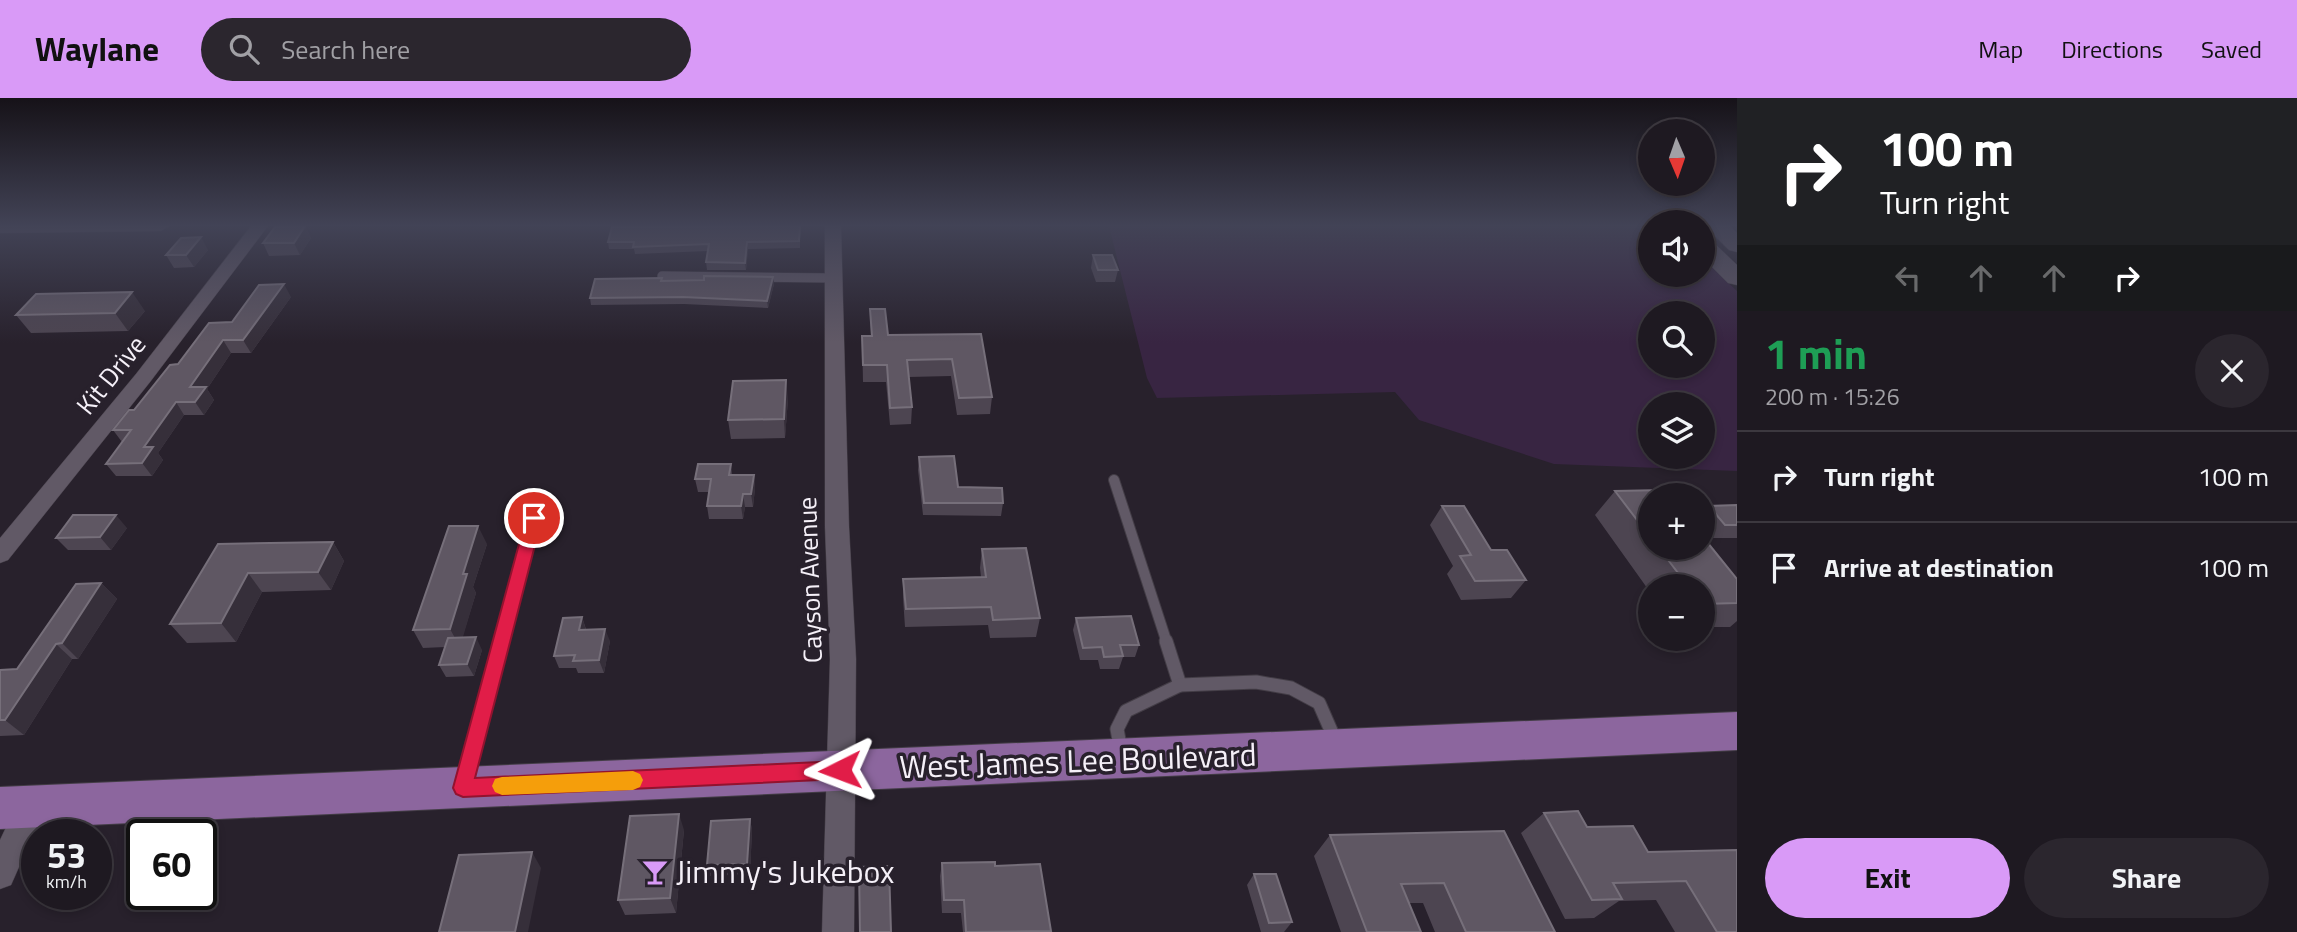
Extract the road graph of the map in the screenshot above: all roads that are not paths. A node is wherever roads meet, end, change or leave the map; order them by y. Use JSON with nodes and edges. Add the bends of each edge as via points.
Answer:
{"nodes":[{"id":1,"x":230,"y":265,"type":"edge"},
{"id":2,"x":834,"y":265,"type":"edge"},
{"id":3,"x":1724,"y":265,"type":"edge"},
{"id":4,"x":662,"y":276,"type":"edge"},
{"id":5,"x":834,"y":278,"type":"junction"},
{"id":6,"x":1737,"y":278,"type":"edge"},
{"id":7,"x":1114,"y":480,"type":"dead end"},
{"id":8,"x":534,"y":518,"type":"dead end"},
{"id":9,"x":0,"y":554,"type":"edge"},
{"id":10,"x":1180,"y":685,"type":"junction"},
{"id":11,"x":1737,"y":731,"type":"edge"},
{"id":12,"x":1340,"y":751,"type":"junction"},
{"id":13,"x":1123,"y":761,"type":"junction"},
{"id":14,"x":840,"y":770,"type":"junction"},
{"id":15,"x":463,"y":788,"type":"junction"},
{"id":16,"x":15,"y":807,"type":"edge"},
{"id":17,"x":0,"y":873,"type":"edge"},
{"id":18,"x":838,"y":932,"type":"edge"}],
"edges":[{"from":1,"to":9,"type":"street","name":"Kit Drive"},
{"from":2,"to":5,"type":"street","name":"Cayson Avenue"},
{"from":3,"to":6,"type":"main road"},
{"from":4,"to":5,"type":"lane"},
{"from":5,"to":14,"type":"street","name":"Cayson Avenue","via":[[843,659]]},
{"from":7,"to":10,"type":"lane"},
{"from":8,"to":15,"type":"lane"},
{"from":10,"to":12,"type":"lane","via":[[1256,682],[1291,688],[1319,703]]},
{"from":10,"to":13,"type":"lane","via":[[1126,711],[1117,729]]},
{"from":11,"to":12,"type":"main road","name":"West James Lee Boulevard"},
{"from":12,"to":13,"type":"main road","name":"West James Lee Boulevard"},
{"from":13,"to":14,"type":"main road","name":"West James Lee Boulevard"},
{"from":14,"to":15,"type":"main road","name":"West James Lee Boulevard"},
{"from":14,"to":18,"type":"street","name":"Cayson Avenue"},
{"from":15,"to":16,"type":"main road","name":"West James Lee Boulevard"},
{"from":16,"to":17,"type":"street"}]}
